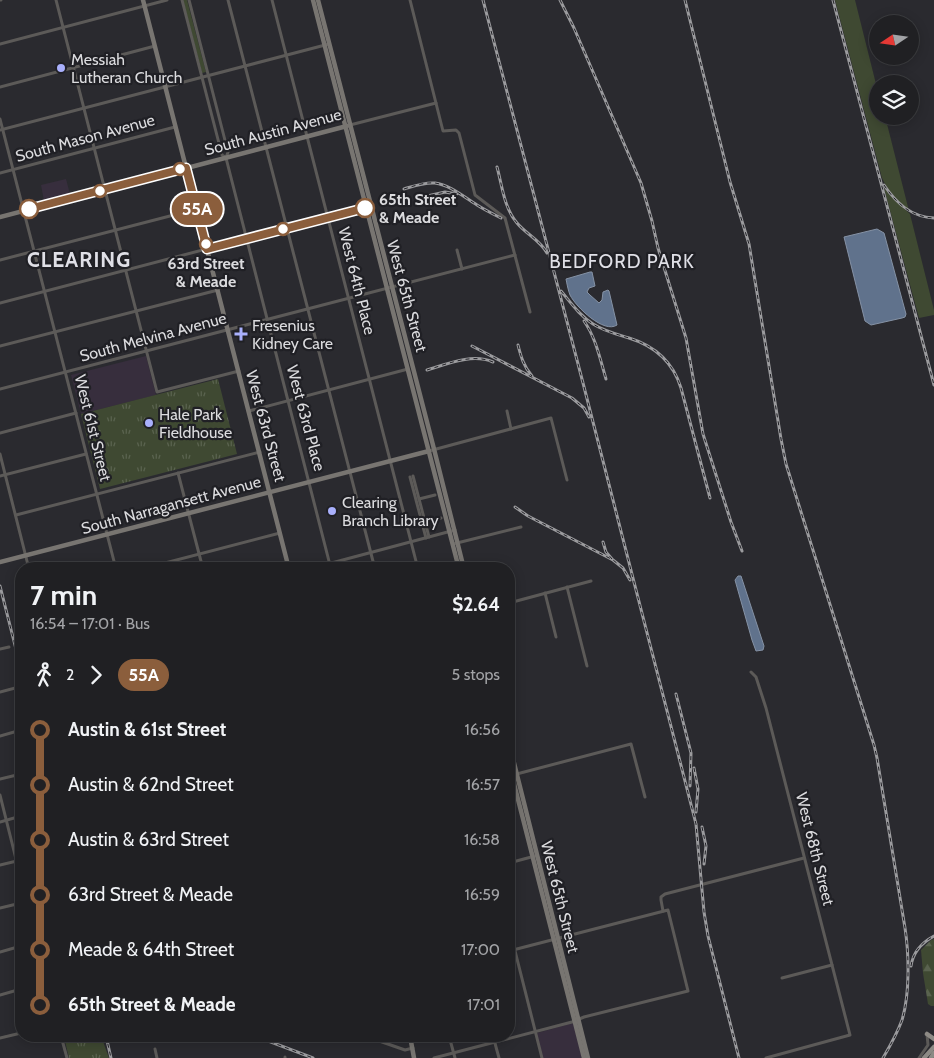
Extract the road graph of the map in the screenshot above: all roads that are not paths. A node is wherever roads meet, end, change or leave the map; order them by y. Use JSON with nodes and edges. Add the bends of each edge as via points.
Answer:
{"nodes":[{"id":1,"x":56,"y":0,"type":"edge"},
{"id":2,"x":143,"y":0,"type":"edge"},
{"id":3,"x":167,"y":0,"type":"edge"},
{"id":4,"x":182,"y":0,"type":"edge"},
{"id":5,"x":189,"y":0,"type":"edge"},
{"id":6,"x":228,"y":0,"type":"edge"},
{"id":7,"x":272,"y":0,"type":"edge"},
{"id":8,"x":313,"y":0,"type":"edge"},
{"id":9,"x":318,"y":0,"type":"edge"},
{"id":10,"x":410,"y":0,"type":"edge"},
{"id":11,"x":144,"y":6,"type":"junction"},
{"id":12,"x":63,"y":27,"type":"junction"},
{"id":13,"x":0,"y":44,"type":"edge"},
{"id":14,"x":327,"y":44,"type":"junction"},
{"id":15,"x":155,"y":46,"type":"junction"},
{"id":16,"x":286,"y":55,"type":"junction"},
{"id":17,"x":246,"y":66,"type":"junction"},
{"id":18,"x":73,"y":68,"type":"junction"},
{"id":19,"x":208,"y":76,"type":"junction"},
{"id":20,"x":202,"y":77,"type":"junction"},
{"id":21,"x":0,"y":87,"type":"edge"},
{"id":22,"x":165,"y":87,"type":"junction"},
{"id":23,"x":436,"y":103,"type":"junction"},
{"id":24,"x":84,"y":108,"type":"junction"},
{"id":25,"x":0,"y":119,"type":"edge"},
{"id":26,"x":348,"y":126,"type":"junction"},
{"id":27,"x":176,"y":127,"type":"junction"},
{"id":28,"x":1,"y":130,"type":"edge"},
{"id":29,"x":307,"y":136,"type":"junction"},
{"id":30,"x":266,"y":147,"type":"junction"},
{"id":31,"x":94,"y":148,"type":"junction"},
{"id":32,"x":226,"y":158,"type":"junction"},
{"id":33,"x":186,"y":168,"type":"junction"},
{"id":34,"x":13,"y":170,"type":"junction"},
{"id":35,"x":0,"y":173,"type":"edge"},
{"id":36,"x":105,"y":189,"type":"junction"},
{"id":37,"x":369,"y":207,"type":"junction"},
{"id":38,"x":197,"y":208,"type":"junction"},
{"id":39,"x":24,"y":210,"type":"junction"},
{"id":40,"x":0,"y":217,"type":"edge"},
{"id":41,"x":328,"y":218,"type":"junction"},
{"id":42,"x":288,"y":228,"type":"junction"},
{"id":43,"x":115,"y":230,"type":"junction"},
{"id":44,"x":247,"y":239,"type":"junction"},
{"id":45,"x":207,"y":249,"type":"junction"},
{"id":46,"x":457,"y":250,"type":"dead end"},
{"id":47,"x":34,"y":251,"type":"junction"},
{"id":48,"x":515,"y":255,"type":"junction"},
{"id":49,"x":0,"y":260,"type":"edge"},
{"id":50,"x":462,"y":269,"type":"junction"},
{"id":51,"x":126,"y":270,"type":"junction"},
{"id":52,"x":390,"y":288,"type":"junction"},
{"id":53,"x":218,"y":290,"type":"junction"},
{"id":54,"x":45,"y":291,"type":"junction"},
{"id":55,"x":349,"y":298,"type":"junction"},
{"id":56,"x":0,"y":303,"type":"edge"},
{"id":57,"x":308,"y":309,"type":"junction"},
{"id":58,"x":136,"y":311,"type":"junction"},
{"id":59,"x":530,"y":312,"type":"dead end"},
{"id":60,"x":268,"y":320,"type":"junction"},
{"id":61,"x":228,"y":330,"type":"junction"},
{"id":62,"x":55,"y":332,"type":"junction"},
{"id":63,"x":0,"y":346,"type":"edge"},
{"id":64,"x":146,"y":351,"type":"junction"},
{"id":65,"x":411,"y":369,"type":"junction"},
{"id":66,"x":239,"y":371,"type":"junction"},
{"id":67,"x":66,"y":372,"type":"junction"},
{"id":68,"x":370,"y":380,"type":"junction"},
{"id":69,"x":0,"y":390,"type":"edge"},
{"id":70,"x":330,"y":390,"type":"junction"},
{"id":71,"x":288,"y":401,"type":"junction"},
{"id":72,"x":249,"y":411,"type":"junction"},
{"id":73,"x":507,"y":411,"type":"dead end"},
{"id":74,"x":76,"y":413,"type":"junction"},
{"id":75,"x":511,"y":429,"type":"junction"},
{"id":76,"x":0,"y":433,"type":"edge"},
{"id":77,"x":432,"y":450,"type":"junction"},
{"id":78,"x":260,"y":452,"type":"junction"},
{"id":79,"x":0,"y":454,"type":"edge"},
{"id":80,"x":86,"y":454,"type":"junction"},
{"id":81,"x":391,"y":460,"type":"junction"},
{"id":82,"x":350,"y":471,"type":"junction"},
{"id":83,"x":178,"y":473,"type":"junction"},
{"id":84,"x":5,"y":475,"type":"junction"},
{"id":85,"x":0,"y":476,"type":"edge"},
{"id":86,"x":412,"y":476,"type":"dead end"},
{"id":87,"x":567,"y":480,"type":"dead end"},
{"id":88,"x":309,"y":482,"type":"junction"},
{"id":89,"x":270,"y":492,"type":"junction"},
{"id":90,"x":97,"y":494,"type":"junction"},
{"id":91,"x":435,"y":495,"type":"dead end"},
{"id":92,"x":417,"y":499,"type":"junction"},
{"id":93,"x":189,"y":513,"type":"junction"},
{"id":94,"x":16,"y":515,"type":"junction"},
{"id":95,"x":441,"y":518,"type":"dead end"},
{"id":96,"x":423,"y":522,"type":"junction"},
{"id":97,"x":520,"y":527,"type":"dead end"},
{"id":98,"x":452,"y":531,"type":"junction"},
{"id":99,"x":280,"y":533,"type":"junction"},
{"id":100,"x":107,"y":534,"type":"junction"},
{"id":101,"x":427,"y":538,"type":"junction"},
{"id":102,"x":411,"y":542,"type":"junction"},
{"id":103,"x":455,"y":544,"type":"junction"},
{"id":104,"x":371,"y":552,"type":"junction"},
{"id":105,"x":199,"y":554,"type":"junction"},
{"id":106,"x":26,"y":556,"type":"junction"},
{"id":107,"x":0,"y":562,"type":"edge"},
{"id":108,"x":28,"y":562,"type":"edge"},
{"id":109,"x":114,"y":562,"type":"edge"},
{"id":110,"x":169,"y":562,"type":"edge"},
{"id":111,"x":201,"y":562,"type":"edge"},
{"id":112,"x":287,"y":562,"type":"edge"},
{"id":113,"x":330,"y":562,"type":"edge"},
{"id":114,"x":334,"y":562,"type":"edge"},
{"id":115,"x":373,"y":562,"type":"edge"},
{"id":116,"x":416,"y":562,"type":"edge"},
{"id":117,"x":458,"y":562,"type":"edge"},
{"id":118,"x":461,"y":562,"type":"edge"},
{"id":119,"x":591,"y":581,"type":"dead end"},
{"id":120,"x":567,"y":587,"type":"junction"},
{"id":121,"x":545,"y":593,"type":"junction"},
{"id":122,"x":515,"y":601,"type":"edge"},
{"id":123,"x":556,"y":637,"type":"dead end"},
{"id":124,"x":8,"y":647,"type":"dead end"},
{"id":125,"x":0,"y":649,"type":"edge"},
{"id":126,"x":587,"y":666,"type":"dead end"},
{"id":127,"x":751,"y":672,"type":"dead end"},
{"id":128,"x":15,"y":688,"type":"edge"},
{"id":129,"x":0,"y":692,"type":"edge"},
{"id":130,"x":15,"y":732,"type":"edge"},
{"id":131,"x":0,"y":736,"type":"edge"},
{"id":132,"x":515,"y":774,"type":"edge"},
{"id":133,"x":15,"y":775,"type":"edge"},
{"id":134,"x":0,"y":779,"type":"edge"},
{"id":135,"x":515,"y":786,"type":"edge"},
{"id":136,"x":0,"y":795,"type":"edge"},
{"id":137,"x":645,"y":797,"type":"dead end"},
{"id":138,"x":15,"y":818,"type":"edge"},
{"id":139,"x":6,"y":820,"type":"junction"},
{"id":140,"x":0,"y":822,"type":"edge"},
{"id":141,"x":15,"y":848,"type":"edge"},
{"id":142,"x":535,"y":856,"type":"junction"},
{"id":143,"x":804,"y":858,"type":"junction"},
{"id":144,"x":15,"y":861,"type":"edge"},
{"id":145,"x":515,"y":861,"type":"edge"},
{"id":146,"x":0,"y":865,"type":"edge"},
{"id":147,"x":15,"y":904,"type":"edge"},
{"id":148,"x":0,"y":908,"type":"edge"},
{"id":149,"x":666,"y":910,"type":"junction"},
{"id":150,"x":556,"y":939,"type":"junction"},
{"id":151,"x":15,"y":948,"type":"edge"},
{"id":152,"x":515,"y":950,"type":"edge"},
{"id":153,"x":0,"y":952,"type":"edge"},
{"id":154,"x":515,"y":954,"type":"edge"},
{"id":155,"x":832,"y":965,"type":"junction"},
{"id":156,"x":782,"y":978,"type":"dead end"},
{"id":157,"x":15,"y":991,"type":"edge"},
{"id":158,"x":0,"y":995,"type":"edge"},
{"id":159,"x":576,"y":1020,"type":"junction"},
{"id":160,"x":535,"y":1031,"type":"junction"},
{"id":161,"x":15,"y":1034,"type":"edge"},
{"id":162,"x":927,"y":1034,"type":"joint"},
{"id":163,"x":515,"y":1036,"type":"edge"},
{"id":164,"x":0,"y":1038,"type":"edge"},
{"id":165,"x":934,"y":1039,"type":"edge"},
{"id":166,"x":63,"y":1042,"type":"edge"},
{"id":167,"x":380,"y":1042,"type":"edge"},
{"id":168,"x":412,"y":1042,"type":"edge"},
{"id":169,"x":450,"y":1042,"type":"edge"},
{"id":170,"x":495,"y":1042,"type":"joint"},
{"id":171,"x":934,"y":1047,"type":"edge"},
{"id":172,"x":413,"y":1048,"type":"junction"},
{"id":173,"x":154,"y":1049,"type":"dead end"},
{"id":174,"x":453,"y":1053,"type":"junction"},
{"id":175,"x":934,"y":1053,"type":"edge"},
{"id":176,"x":67,"y":1058,"type":"edge"},
{"id":177,"x":157,"y":1058,"type":"edge"},
{"id":178,"x":416,"y":1058,"type":"edge"},
{"id":179,"x":434,"y":1058,"type":"edge"},
{"id":180,"x":455,"y":1058,"type":"edge"},
{"id":181,"x":499,"y":1058,"type":"edge"},
{"id":182,"x":542,"y":1058,"type":"edge"},
{"id":183,"x":584,"y":1058,"type":"edge"},
{"id":184,"x":588,"y":1058,"type":"edge"},
{"id":185,"x":766,"y":1058,"type":"edge"},
{"id":186,"x":919,"y":1058,"type":"edge"},
{"id":187,"x":924,"y":1058,"type":"edge"},
{"id":188,"x":931,"y":1058,"type":"edge"}],
"edges":[{"from":1,"to":12,"type":"street"},
{"from":2,"to":11,"type":"street","name":"West 63rd Street"},
{"from":3,"to":11,"type":"street"},
{"from":4,"to":20,"type":"street","name":"West 63rd Place"},
{"from":5,"to":19,"type":"street","name":"West 63rd Place"},
{"from":6,"to":17,"type":"street"},
{"from":7,"to":16,"type":"street","name":"West 64th Place"},
{"from":8,"to":14,"type":"street","name":"West 65th Street"},
{"from":9,"to":14,"type":"street","name":"West 65th Street"},
{"from":10,"to":23,"type":"street"},
{"from":11,"to":12,"type":"street"},
{"from":11,"to":15,"type":"street","name":"West 63rd Street"},
{"from":12,"to":13,"type":"street"},
{"from":12,"to":18,"type":"street"},
{"from":14,"to":16,"type":"street"},
{"from":14,"to":26,"type":"street","name":"West 65th Street"},
{"from":15,"to":18,"type":"street"},
{"from":15,"to":22,"type":"street","name":"West 63rd Street"},
{"from":16,"to":17,"type":"street"},
{"from":16,"to":29,"type":"street","name":"West 64th Place"},
{"from":17,"to":19,"type":"street"},
{"from":17,"to":30,"type":"street"},
{"from":18,"to":21,"type":"street"},
{"from":18,"to":24,"type":"street"},
{"from":19,"to":20,"type":"street"},
{"from":19,"to":32,"type":"street","name":"West 63rd Place","via":[[228,153]]},
{"from":20,"to":22,"type":"street"},
{"from":20,"to":32,"type":"street","name":"West 63rd Place","via":[[222,155]]},
{"from":22,"to":24,"type":"street"},
{"from":22,"to":27,"type":"street","name":"West 63rd Street"},
{"from":23,"to":26,"type":"street","name":"South Austin Avenue"},
{"from":23,"to":48,"type":"street","via":[[443,131],[456,130],[458,133],[474,195],[505,218]]},
{"from":24,"to":28,"type":"street"},
{"from":24,"to":31,"type":"street"},
{"from":25,"to":28,"type":"street","name":"West 61st Street"},
{"from":26,"to":29,"type":"street","name":"South Austin Avenue"},
{"from":26,"to":37,"type":"street","name":"West 65th Street"},
{"from":27,"to":31,"type":"street","name":"South Mason Avenue"},
{"from":27,"to":33,"type":"street","name":"West 63rd Street"},
{"from":28,"to":34,"type":"street","name":"West 61st Street"},
{"from":29,"to":30,"type":"street","name":"South Austin Avenue"},
{"from":29,"to":41,"type":"street","name":"West 64th Place"},
{"from":30,"to":32,"type":"street","name":"South Austin Avenue"},
{"from":30,"to":42,"type":"street"},
{"from":31,"to":34,"type":"street","name":"South Mason Avenue"},
{"from":31,"to":36,"type":"street"},
{"from":32,"to":33,"type":"street","name":"South Austin Avenue"},
{"from":32,"to":44,"type":"street","name":"West 63rd Place"},
{"from":33,"to":36,"type":"street","name":"South Austin Avenue"},
{"from":33,"to":38,"type":"street","name":"West 63rd Street"},
{"from":34,"to":35,"type":"street","name":"South Mason Avenue"},
{"from":34,"to":39,"type":"street","name":"West 61st Street"},
{"from":36,"to":39,"type":"street","name":"South Austin Avenue"},
{"from":36,"to":43,"type":"street"},
{"from":37,"to":41,"type":"street"},
{"from":37,"to":52,"type":"street","name":"West 65th Street"},
{"from":38,"to":43,"type":"street"},
{"from":38,"to":45,"type":"street","name":"West 63rd Street"},
{"from":39,"to":40,"type":"street","name":"South Austin Avenue"},
{"from":39,"to":47,"type":"street","name":"West 61st Street"},
{"from":41,"to":42,"type":"street"},
{"from":41,"to":55,"type":"street","name":"West 64th Place"},
{"from":42,"to":44,"type":"street"},
{"from":42,"to":57,"type":"street"},
{"from":43,"to":47,"type":"street"},
{"from":43,"to":51,"type":"street"},
{"from":44,"to":45,"type":"street"},
{"from":44,"to":60,"type":"street","name":"West 63rd Place"},
{"from":45,"to":51,"type":"street"},
{"from":45,"to":53,"type":"street","name":"West 63rd Street"},
{"from":46,"to":50,"type":"street"},
{"from":47,"to":49,"type":"street"},
{"from":47,"to":54,"type":"street","name":"West 61st Street"},
{"from":48,"to":50,"type":"street","name":"South Melvina Avenue"},
{"from":48,"to":59,"type":"street"},
{"from":50,"to":52,"type":"street","name":"South Melvina Avenue"},
{"from":51,"to":54,"type":"street"},
{"from":51,"to":58,"type":"street"},
{"from":52,"to":55,"type":"street","name":"South Melvina Avenue"},
{"from":52,"to":65,"type":"street","name":"West 65th Street"},
{"from":53,"to":58,"type":"street"},
{"from":53,"to":61,"type":"street","name":"West 63rd Street"},
{"from":54,"to":56,"type":"street"},
{"from":54,"to":62,"type":"street","name":"West 61st Street"},
{"from":55,"to":57,"type":"street","name":"South Melvina Avenue"},
{"from":55,"to":68,"type":"street","name":"West 64th Place"},
{"from":57,"to":60,"type":"street","name":"South Melvina Avenue"},
{"from":57,"to":70,"type":"street"},
{"from":58,"to":62,"type":"street"},
{"from":58,"to":64,"type":"street"},
{"from":60,"to":61,"type":"street","name":"South Melvina Avenue"},
{"from":60,"to":71,"type":"street","name":"West 63rd Place"},
{"from":61,"to":64,"type":"street","name":"South Melvina Avenue"},
{"from":61,"to":66,"type":"street","name":"West 63rd Street"},
{"from":62,"to":63,"type":"street"},
{"from":62,"to":67,"type":"street","name":"West 61st Street"},
{"from":64,"to":66,"type":"street","via":[[157,392]]},
{"from":64,"to":67,"type":"street","name":"South Melvina Avenue"},
{"from":65,"to":68,"type":"street"},
{"from":65,"to":77,"type":"street","name":"West 65th Street"},
{"from":66,"to":72,"type":"street","name":"West 63rd Street"},
{"from":67,"to":69,"type":"street","name":"South Melvina Avenue"},
{"from":67,"to":74,"type":"street","name":"West 61st Street"},
{"from":68,"to":70,"type":"street"},
{"from":68,"to":81,"type":"street","name":"West 64th Place"},
{"from":70,"to":71,"type":"street"},
{"from":70,"to":82,"type":"street"},
{"from":71,"to":72,"type":"street"},
{"from":71,"to":88,"type":"street","name":"West 63rd Place"},
{"from":72,"to":78,"type":"street","name":"West 63rd Street"},
{"from":73,"to":75,"type":"street"},
{"from":74,"to":76,"type":"street"},
{"from":74,"to":80,"type":"street","name":"West 61st Street"},
{"from":75,"to":77,"type":"street","name":"South Narragansett Avenue"},
{"from":75,"to":87,"type":"street","name":"South Narragansett Avenue","via":[[551,418]]},
{"from":77,"to":81,"type":"street","name":"South Narragansett Avenue"},
{"from":77,"to":98,"type":"street","name":"West 65th Street"},
{"from":78,"to":83,"type":"street"},
{"from":78,"to":89,"type":"street","name":"West 63rd Street"},
{"from":79,"to":84,"type":"street"},
{"from":80,"to":84,"type":"street"},
{"from":80,"to":90,"type":"street","name":"West 61st Street"},
{"from":81,"to":82,"type":"street","name":"South Narragansett Avenue"},
{"from":81,"to":102,"type":"street","name":"West 64th Place"},
{"from":82,"to":88,"type":"street","name":"South Narragansett Avenue"},
{"from":82,"to":104,"type":"street"},
{"from":83,"to":90,"type":"street"},
{"from":83,"to":93,"type":"street"},
{"from":84,"to":85,"type":"street"},
{"from":84,"to":94,"type":"street"},
{"from":86,"to":92,"type":"street"},
{"from":88,"to":89,"type":"street","name":"South Narragansett Avenue"},
{"from":88,"to":113,"type":"street","name":"West 63rd Place"},
{"from":89,"to":93,"type":"street","name":"South Narragansett Avenue"},
{"from":89,"to":99,"type":"street","name":"West 63rd Street"},
{"from":90,"to":94,"type":"street"},
{"from":90,"to":100,"type":"street","name":"West 61st Street"},
{"from":91,"to":92,"type":"street"},
{"from":92,"to":96,"type":"street"},
{"from":93,"to":100,"type":"street","name":"South Narragansett Avenue"},
{"from":93,"to":105,"type":"street"},
{"from":94,"to":106,"type":"street"},
{"from":95,"to":96,"type":"street"},
{"from":96,"to":101,"type":"street"},
{"from":97,"to":103,"type":"street"},
{"from":98,"to":101,"type":"street"},
{"from":98,"to":103,"type":"street","name":"West 65th Street"},
{"from":99,"to":105,"type":"street"},
{"from":99,"to":112,"type":"street","name":"West 63rd Street"},
{"from":100,"to":106,"type":"street","name":"South Narragansett Avenue"},
{"from":100,"to":109,"type":"street","name":"West 61st Street"},
{"from":101,"to":102,"type":"street"},
{"from":102,"to":104,"type":"street"},
{"from":102,"to":116,"type":"street","name":"West 64th Place"},
{"from":103,"to":117,"type":"street","name":"West 65th Street"},
{"from":103,"to":118,"type":"street","name":"West 65th Street"},
{"from":104,"to":114,"type":"street"},
{"from":104,"to":115,"type":"street"},
{"from":105,"to":110,"type":"street"},
{"from":105,"to":111,"type":"street"},
{"from":106,"to":107,"type":"street","name":"South Narragansett Avenue"},
{"from":106,"to":108,"type":"street"},
{"from":119,"to":120,"type":"street"},
{"from":120,"to":121,"type":"street"},
{"from":120,"to":126,"type":"street"},
{"from":121,"to":122,"type":"street"},
{"from":121,"to":123,"type":"street"},
{"from":124,"to":125,"type":"street"},
{"from":127,"to":143,"type":"street","name":"West 68th Street","via":[[756,677],[766,708]]},
{"from":128,"to":129,"type":"street"},
{"from":130,"to":131,"type":"street"},
{"from":132,"to":137,"type":"street","via":[[631,744]]},
{"from":133,"to":134,"type":"street"},
{"from":135,"to":142,"type":"street","name":"West 65th Street"},
{"from":136,"to":139,"type":"street"},
{"from":138,"to":139,"type":"street"},
{"from":139,"to":140,"type":"street"},
{"from":139,"to":141,"type":"street"},
{"from":142,"to":145,"type":"street"},
{"from":142,"to":150,"type":"street","name":"West 65th Street"},
{"from":143,"to":149,"type":"street","via":[[665,894],[660,900]]},
{"from":143,"to":155,"type":"street","name":"West 68th Street"},
{"from":144,"to":146,"type":"street"},
{"from":147,"to":148,"type":"street"},
{"from":149,"to":150,"type":"street"},
{"from":149,"to":159,"type":"street","via":[[688,991]]},
{"from":150,"to":152,"type":"street"},
{"from":150,"to":159,"type":"street","name":"West 65th Street"},
{"from":151,"to":153,"type":"street"},
{"from":154,"to":160,"type":"street"},
{"from":155,"to":156,"type":"street"},
{"from":155,"to":185,"type":"street","name":"West 68th Street","via":[[850,1035]]},
{"from":157,"to":158,"type":"street"},
{"from":159,"to":160,"type":"street"},
{"from":159,"to":183,"type":"street","name":"West 65th Street"},
{"from":159,"to":184,"type":"street","name":"West 65th Street"},
{"from":160,"to":163,"type":"street"},
{"from":160,"to":182,"type":"street"},
{"from":161,"to":164,"type":"street"},
{"from":162,"to":165,"type":"main road"},
{"from":162,"to":186,"type":"street","via":[[928,1045]]},
{"from":166,"to":176,"type":"street"},
{"from":167,"to":172,"type":"street","via":[[405,1050]]},
{"from":168,"to":172,"type":"street"},
{"from":169,"to":174,"type":"street"},
{"from":170,"to":174,"type":"street"},
{"from":170,"to":181,"type":"street"},
{"from":171,"to":187,"type":"main road"},
{"from":172,"to":178,"type":"street"},
{"from":173,"to":177,"type":"street"},
{"from":174,"to":179,"type":"street"},
{"from":174,"to":180,"type":"street"},
{"from":175,"to":188,"type":"main road"}]}
